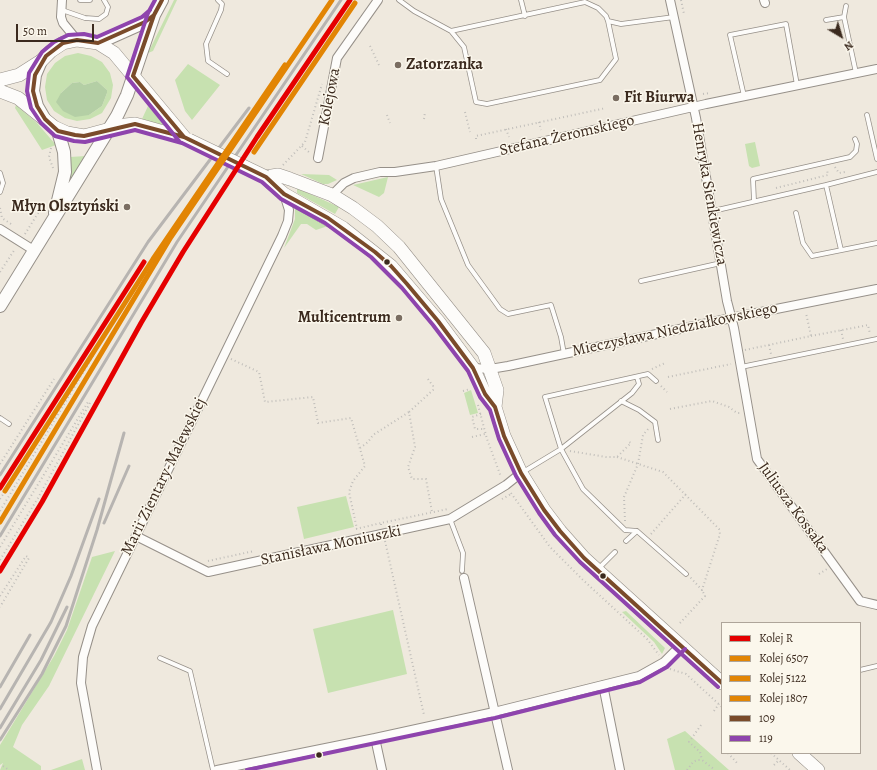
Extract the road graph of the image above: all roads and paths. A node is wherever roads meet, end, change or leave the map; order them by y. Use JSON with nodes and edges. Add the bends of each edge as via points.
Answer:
{"nodes":[{"id":1,"x":62,"y":0,"type":"edge"},
{"id":2,"x":80,"y":0,"type":"edge"},
{"id":3,"x":90,"y":0,"type":"edge"},
{"id":4,"x":104,"y":0,"type":"edge"},
{"id":5,"x":162,"y":0,"type":"edge"},
{"id":6,"x":218,"y":0,"type":"edge"},
{"id":7,"x":378,"y":0,"type":"edge"},
{"id":8,"x":399,"y":0,"type":"edge"},
{"id":9,"x":520,"y":0,"type":"edge"},
{"id":10,"x":670,"y":0,"type":"edge"},
{"id":11,"x":846,"y":6,"type":"dead end"},
{"id":12,"x":62,"y":10,"type":"junction"},
{"id":13,"x":154,"y":15,"type":"junction"},
{"id":14,"x":524,"y":16,"type":"junction"},
{"id":15,"x":674,"y":17,"type":"junction"},
{"id":16,"x":844,"y":17,"type":"junction"},
{"id":17,"x":826,"y":20,"type":"dead end"},
{"id":18,"x":608,"y":21,"type":"junction"},
{"id":19,"x":451,"y":32,"type":"junction"},
{"id":20,"x":77,"y":40,"type":"junction"},
{"id":21,"x":98,"y":43,"type":"junction"},
{"id":22,"x":370,"y":46,"type":"dead end"},
{"id":23,"x":41,"y":61,"type":"junction"},
{"id":24,"x":379,"y":65,"type":"dead end"},
{"id":25,"x":877,"y":69,"type":"edge"},
{"id":26,"x":856,"y":73,"type":"junction"},
{"id":27,"x":227,"y":74,"type":"dead end"},
{"id":28,"x":133,"y":76,"type":"junction"},
{"id":29,"x":0,"y":80,"type":"edge"},
{"id":30,"x":797,"y":85,"type":"junction"},
{"id":31,"x":0,"y":91,"type":"edge"},
{"id":32,"x":744,"y":96,"type":"junction"},
{"id":33,"x":694,"y":107,"type":"junction"},
{"id":34,"x":606,"y":108,"type":"dead end"},
{"id":35,"x":425,"y":112,"type":"dead end"},
{"id":36,"x":465,"y":112,"type":"dead end"},
{"id":37,"x":387,"y":115,"type":"dead end"},
{"id":38,"x":866,"y":115,"type":"dead end"},
{"id":39,"x":45,"y":119,"type":"junction"},
{"id":40,"x":424,"y":119,"type":"dead end"},
{"id":41,"x":539,"y":122,"type":"junction"},
{"id":42,"x":390,"y":123,"type":"dead end"},
{"id":43,"x":109,"y":129,"type":"junction"},
{"id":44,"x":506,"y":129,"type":"junction"},
{"id":45,"x":541,"y":130,"type":"dead end"},
{"id":46,"x":58,"y":131,"type":"junction"},
{"id":47,"x":470,"y":132,"type":"dead end"},
{"id":48,"x":509,"y":137,"type":"dead end"},
{"id":49,"x":186,"y":138,"type":"junction"},
{"id":50,"x":476,"y":139,"type":"dead end"},
{"id":51,"x":855,"y":140,"type":"dead end"},
{"id":52,"x":52,"y":148,"type":"dead end"},
{"id":53,"x":318,"y":158,"type":"dead end"},
{"id":54,"x":877,"y":159,"type":"edge"},
{"id":55,"x":436,"y":166,"type":"junction"},
{"id":56,"x":877,"y":172,"type":"edge"},
{"id":57,"x":0,"y":173,"type":"edge"},
{"id":58,"x":54,"y":174,"type":"dead end"},
{"id":59,"x":266,"y":177,"type":"junction"},
{"id":60,"x":826,"y":185,"type":"junction"},
{"id":61,"x":0,"y":192,"type":"edge"},
{"id":62,"x":284,"y":194,"type":"junction"},
{"id":63,"x":332,"y":195,"type":"junction"},
{"id":64,"x":48,"y":198,"type":"dead end"},
{"id":65,"x":754,"y":201,"type":"junction"},
{"id":66,"x":0,"y":208,"type":"edge"},
{"id":67,"x":712,"y":211,"type":"junction"},
{"id":68,"x":796,"y":213,"type":"dead end"},
{"id":69,"x":53,"y":222,"type":"junction"},
{"id":70,"x":14,"y":226,"type":"dead end"},
{"id":71,"x":0,"y":229,"type":"edge"},
{"id":72,"x":24,"y":235,"type":"dead end"},
{"id":73,"x":877,"y":243,"type":"edge"},
{"id":74,"x":16,"y":248,"type":"dead end"},
{"id":75,"x":841,"y":250,"type":"junction"},
{"id":76,"x":35,"y":252,"type":"junction"},
{"id":77,"x":722,"y":263,"type":"junction"},
{"id":78,"x":0,"y":272,"type":"edge"},
{"id":79,"x":641,"y":281,"type":"dead end"},
{"id":80,"x":877,"y":289,"type":"edge"},
{"id":81,"x":0,"y":306,"type":"edge"},
{"id":82,"x":806,"y":313,"type":"dead end"},
{"id":83,"x":731,"y":318,"type":"junction"},
{"id":84,"x":811,"y":336,"type":"junction"},
{"id":85,"x":877,"y":339,"type":"edge"},
{"id":86,"x":871,"y":340,"type":"junction"},
{"id":87,"x":744,"y":344,"type":"dead end"},
{"id":88,"x":745,"y":350,"type":"junction"},
{"id":89,"x":96,"y":351,"type":"dead end"},
{"id":90,"x":564,"y":354,"type":"junction"},
{"id":91,"x":231,"y":359,"type":"dead end"},
{"id":92,"x":665,"y":363,"type":"dead end"},
{"id":93,"x":740,"y":365,"type":"junction"},
{"id":94,"x":473,"y":368,"type":"junction"},
{"id":95,"x":490,"y":369,"type":"junction"},
{"id":96,"x":648,"y":374,"type":"junction"},
{"id":97,"x":636,"y":377,"type":"junction"},
{"id":98,"x":668,"y":377,"type":"dead end"},
{"id":99,"x":54,"y":379,"type":"dead end"},
{"id":100,"x":428,"y":379,"type":"dead end"},
{"id":101,"x":656,"y":381,"type":"dead end"},
{"id":102,"x":472,"y":389,"type":"dead end"},
{"id":103,"x":72,"y":391,"type":"junction"},
{"id":104,"x":463,"y":391,"type":"dead end"},
{"id":105,"x":621,"y":401,"type":"junction"},
{"id":106,"x":477,"y":404,"type":"dead end"},
{"id":107,"x":495,"y":407,"type":"junction"},
{"id":108,"x":670,"y":409,"type":"dead end"},
{"id":109,"x":409,"y":412,"type":"junction"},
{"id":110,"x":742,"y":413,"type":"dead end"},
{"id":111,"x":481,"y":414,"type":"junction"},
{"id":112,"x":0,"y":418,"type":"edge"},
{"id":113,"x":9,"y":424,"type":"dead end"},
{"id":114,"x":484,"y":428,"type":"junction"},
{"id":115,"x":485,"y":434,"type":"junction"},
{"id":116,"x":643,"y":435,"type":"dead end"},
{"id":117,"x":472,"y":437,"type":"dead end"},
{"id":118,"x":658,"y":440,"type":"dead end"},
{"id":119,"x":628,"y":441,"type":"dead end"},
{"id":120,"x":360,"y":448,"type":"junction"},
{"id":121,"x":561,"y":449,"type":"junction"},
{"id":122,"x":617,"y":457,"type":"junction"},
{"id":123,"x":0,"y":464,"type":"edge"},
{"id":124,"x":638,"y":464,"type":"junction"},
{"id":125,"x":522,"y":474,"type":"junction"},
{"id":126,"x":502,"y":479,"type":"dead end"},
{"id":127,"x":510,"y":492,"type":"dead end"},
{"id":128,"x":686,"y":494,"type":"junction"},
{"id":129,"x":0,"y":499,"type":"edge"},
{"id":130,"x":451,"y":508,"type":"dead end"},
{"id":131,"x":0,"y":511,"type":"edge"},
{"id":132,"x":432,"y":512,"type":"junction"},
{"id":133,"x":450,"y":519,"type":"junction"},
{"id":134,"x":434,"y":523,"type":"junction"},
{"id":135,"x":625,"y":530,"type":"junction"},
{"id":136,"x":637,"y":531,"type":"junction"},
{"id":137,"x":384,"y":535,"type":"junction"},
{"id":138,"x":136,"y":536,"type":"junction"},
{"id":139,"x":646,"y":539,"type":"junction"},
{"id":140,"x":360,"y":540,"type":"junction"},
{"id":141,"x":626,"y":541,"type":"dead end"},
{"id":142,"x":0,"y":547,"type":"edge"},
{"id":143,"x":259,"y":550,"type":"dead end"},
{"id":144,"x":615,"y":552,"type":"dead end"},
{"id":145,"x":201,"y":558,"type":"dead end"},
{"id":146,"x":0,"y":560,"type":"edge"},
{"id":147,"x":828,"y":568,"type":"dead end"},
{"id":148,"x":597,"y":570,"type":"junction"},
{"id":149,"x":463,"y":574,"type":"joint"},
{"id":150,"x":686,"y":574,"type":"joint"},
{"id":151,"x":819,"y":574,"type":"dead end"},
{"id":152,"x":702,"y":590,"type":"junction"},
{"id":153,"x":0,"y":596,"type":"edge"},
{"id":154,"x":877,"y":605,"type":"edge"},
{"id":155,"x":0,"y":607,"type":"edge"},
{"id":156,"x":680,"y":623,"type":"dead end"},
{"id":157,"x":680,"y":645,"type":"junction"},
{"id":158,"x":660,"y":657,"type":"dead end"},
{"id":159,"x":160,"y":658,"type":"dead end"},
{"id":160,"x":877,"y":666,"type":"edge"},
{"id":161,"x":669,"y":668,"type":"dead end"},
{"id":162,"x":861,"y":670,"type":"edge"},
{"id":163,"x":721,"y":682,"type":"edge"},
{"id":164,"x":603,"y":685,"type":"junction"},
{"id":165,"x":719,"y":704,"type":"joint"},
{"id":166,"x":714,"y":710,"type":"dead end"},
{"id":167,"x":494,"y":712,"type":"junction"},
{"id":168,"x":424,"y":716,"type":"dead end"},
{"id":169,"x":701,"y":725,"type":"dead end"},
{"id":170,"x":375,"y":738,"type":"junction"},
{"id":171,"x":729,"y":754,"type":"edge"},
{"id":172,"x":772,"y":754,"type":"edge"},
{"id":173,"x":800,"y":754,"type":"edge"},
{"id":174,"x":702,"y":760,"type":"junction"},
{"id":175,"x":779,"y":760,"type":"junction"},
{"id":176,"x":738,"y":763,"type":"dead end"},
{"id":177,"x":774,"y":765,"type":"dead end"},
{"id":178,"x":3,"y":766,"type":"dead end"},
{"id":179,"x":255,"y":766,"type":"edge"},
{"id":180,"x":9,"y":770,"type":"edge"},
{"id":181,"x":97,"y":770,"type":"edge"},
{"id":182,"x":213,"y":770,"type":"edge"},
{"id":183,"x":217,"y":770,"type":"edge"},
{"id":184,"x":382,"y":770,"type":"edge"},
{"id":185,"x":508,"y":770,"type":"edge"},
{"id":186,"x":620,"y":770,"type":"edge"},
{"id":187,"x":687,"y":770,"type":"edge"},
{"id":188,"x":715,"y":770,"type":"edge"},
{"id":189,"x":790,"y":770,"type":"edge"},
{"id":190,"x":818,"y":770,"type":"edge"}],
"edges":[{"from":1,"to":12,"type":"street"},
{"from":2,"to":3,"type":"lane"},
{"from":4,"to":12,"type":"lane","via":[[108,7],[106,14],[99,19],[85,18]]},
{"from":5,"to":13,"type":"street"},
{"from":6,"to":27,"type":"lane","via":[[222,4],[221,10],[206,44],[208,61]]},
{"from":7,"to":53,"type":"street","name":"Kolejowa","via":[[337,58]]},
{"from":8,"to":19,"type":"lane"},
{"from":9,"to":14,"type":"lane"},
{"from":10,"to":15,"type":"street","name":"Henryka Sienkiewicza"},
{"from":11,"to":16,"type":"lane"},
{"from":12,"to":20,"type":"street","via":[[63,23]]},
{"from":13,"to":21,"type":"street","via":[[145,22]]},
{"from":13,"to":28,"type":"street"},
{"from":14,"to":18,"type":"lane","via":[[585,2],[598,8]]},
{"from":14,"to":19,"type":"lane"},
{"from":15,"to":18,"type":"lane","via":[[621,24]]},
{"from":15,"to":33,"type":"street","name":"Henryka Sienkiewicza"},
{"from":16,"to":17,"type":"lane"},
{"from":16,"to":26,"type":"lane"},
{"from":18,"to":19,"type":"lane","via":[[616,59],[600,80],[487,104],[476,102],[464,47]]},
{"from":20,"to":21,"type":"main road"},
{"from":20,"to":23,"type":"main road","via":[[57,47]]},
{"from":21,"to":28,"type":"main road","via":[[114,53]]},
{"from":22,"to":24,"type":"path"},
{"from":23,"to":29,"type":"main road","via":[[16,77]]},
{"from":23,"to":39,"type":"street","via":[[33,91],[37,106]]},
{"from":25,"to":26,"type":"street","name":"Stefana Żeromskiego"},
{"from":26,"to":30,"type":"street","name":"Stefana Żeromskiego"},
{"from":28,"to":43,"type":"street","via":[[123,103]]},
{"from":28,"to":49,"type":"main road"},
{"from":30,"to":32,"type":"street","name":"Stefana Żeromskiego"},
{"from":30,"to":32,"type":"lane","via":[[786,24],[730,34]]},
{"from":31,"to":39,"type":"main road","via":[[18,98]]},
{"from":32,"to":33,"type":"street","name":"Stefana Żeromskiego"},
{"from":33,"to":55,"type":"street","name":"Stefana Żeromskiego"},
{"from":33,"to":67,"type":"street","name":"Henryka Sienkiewicza"},
{"from":34,"to":41,"type":"path"},
{"from":35,"to":40,"type":"path"},
{"from":36,"to":47,"type":"path"},
{"from":37,"to":42,"type":"path"},
{"from":38,"to":54,"type":"lane"},
{"from":39,"to":46,"type":"main road"},
{"from":41,"to":44,"type":"path"},
{"from":41,"to":45,"type":"path"},
{"from":43,"to":46,"type":"main road","via":[[84,136]]},
{"from":43,"to":49,"type":"main road","via":[[135,124]]},
{"from":43,"to":69,"type":"street"},
{"from":44,"to":48,"type":"path"},
{"from":44,"to":50,"type":"path","via":[[476,136]]},
{"from":46,"to":69,"type":"street","via":[[64,152],[65,172]]},
{"from":49,"to":59,"type":"main road","bridge":true},
{"from":51,"to":65,"type":"lane","via":[[856,151],[850,157],[753,179]]},
{"from":52,"to":58,"type":"path","via":[[48,157]]},
{"from":55,"to":63,"type":"street","name":"Stefana Żeromskiego","via":[[380,172],[354,178],[344,183]]},
{"from":55,"to":90,"type":"lane","via":[[441,199],[468,265],[500,309],[508,314],[551,305]]},
{"from":56,"to":60,"type":"lane"},
{"from":57,"to":61,"type":"lane","via":[[3,183]]},
{"from":59,"to":62,"type":"main road"},
{"from":59,"to":63,"type":"main road","via":[[290,179]]},
{"from":60,"to":65,"type":"lane"},
{"from":60,"to":75,"type":"lane"},
{"from":62,"to":94,"type":"main road","via":[[343,228],[391,266],[438,321]]},
{"from":62,"to":138,"type":"street","name":"Marii Zientary-Malewskiej","via":[[289,210],[288,222],[282,236]]},
{"from":63,"to":95,"type":"main road","via":[[377,226],[399,247],[472,336],[484,353]]},
{"from":64,"to":72,"type":"path"},
{"from":65,"to":67,"type":"lane"},
{"from":66,"to":70,"type":"path","via":[[2,218]]},
{"from":67,"to":77,"type":"street","name":"Henryka Sienkiewicza"},
{"from":68,"to":75,"type":"lane","via":[[803,243],[812,256]]},
{"from":69,"to":76,"type":"street"},
{"from":71,"to":76,"type":"street"},
{"from":73,"to":75,"type":"lane"},
{"from":74,"to":78,"type":"path"},
{"from":76,"to":81,"type":"street"},
{"from":77,"to":79,"type":"lane"},
{"from":77,"to":83,"type":"street","name":"Henryka Sienkiewicza"},
{"from":80,"to":83,"type":"street","name":"Mieczysława Niedziałkowskiego"},
{"from":82,"to":84,"type":"path"},
{"from":83,"to":90,"type":"street","name":"Mieczysława Niedziałkowskiego"},
{"from":83,"to":93,"type":"street","name":"Juliusza Kossaka"},
{"from":84,"to":86,"type":"path","via":[[868,325]]},
{"from":84,"to":88,"type":"path"},
{"from":85,"to":86,"type":"lane"},
{"from":86,"to":93,"type":"lane"},
{"from":87,"to":88,"type":"path"},
{"from":88,"to":93,"type":"path"},
{"from":89,"to":103,"type":"path"},
{"from":90,"to":95,"type":"street","name":"Mieczysława Niedziałkowskiego"},
{"from":91,"to":120,"type":"path","via":[[259,372],[265,402],[313,396],[318,424],[351,418]]},
{"from":92,"to":96,"type":"path","via":[[647,370]]},
{"from":93,"to":98,"type":"path"},
{"from":93,"to":154,"type":"street","name":"Juliusza Kossaka","via":[[757,459],[860,601]]},
{"from":94,"to":95,"type":"street","name":"Mieczysława Niedziałkowskiego"},
{"from":94,"to":107,"type":"main road","via":[[485,394]]},
{"from":95,"to":107,"type":"main road","via":[[497,390]]},
{"from":96,"to":97,"type":"lane"},
{"from":96,"to":101,"type":"lane"},
{"from":97,"to":105,"type":"lane","via":[[639,384]]},
{"from":97,"to":121,"type":"lane","via":[[545,397]]},
{"from":99,"to":123,"type":"path"},
{"from":100,"to":109,"type":"path","via":[[433,390]]},
{"from":102,"to":104,"type":"path"},
{"from":103,"to":129,"type":"path","via":[[70,390]]},
{"from":103,"to":131,"type":"path"},
{"from":105,"to":118,"type":"lane","via":[[655,422]]},
{"from":105,"to":121,"type":"lane"},
{"from":106,"to":111,"type":"path"},
{"from":107,"to":125,"type":"main road","via":[[504,436]]},
{"from":108,"to":110,"type":"path","via":[[712,400]]},
{"from":109,"to":120,"type":"path","via":[[373,435]]},
{"from":109,"to":132,"type":"path","via":[[415,447],[408,467],[412,479],[426,479]]},
{"from":111,"to":114,"type":"path"},
{"from":111,"to":114,"type":"path","via":[[471,417],[475,429]]},
{"from":112,"to":113,"type":"lane"},
{"from":114,"to":115,"type":"path"},
{"from":115,"to":117,"type":"path"},
{"from":115,"to":126,"type":"path"},
{"from":116,"to":124,"type":"path"},
{"from":119,"to":122,"type":"path","via":[[631,443]]},
{"from":120,"to":140,"type":"path","via":[[365,466],[352,481],[349,492]]},
{"from":121,"to":122,"type":"path"},
{"from":121,"to":125,"type":"lane"},
{"from":121,"to":135,"type":"lane","via":[[583,490]]},
{"from":122,"to":124,"type":"path"},
{"from":124,"to":128,"type":"path","via":[[663,472]]},
{"from":124,"to":135,"type":"path","via":[[624,497]]},
{"from":125,"to":133,"type":"street","name":"Stanisława Moniuszki"},
{"from":125,"to":148,"type":"main road","via":[[560,531]]},
{"from":127,"to":158,"type":"path","via":[[550,547],[647,639]]},
{"from":128,"to":139,"type":"path"},
{"from":128,"to":152,"type":"path","via":[[719,529],[720,534]]},
{"from":130,"to":132,"type":"path"},
{"from":132,"to":134,"type":"path"},
{"from":132,"to":137,"type":"path","via":[[381,523]]},
{"from":133,"to":134,"type":"street","name":"Stanisława Moniuszki"},
{"from":133,"to":149,"type":"lane","via":[[463,553]]},
{"from":134,"to":137,"type":"street","name":"Stanisława Moniuszki"},
{"from":135,"to":136,"type":"lane"},
{"from":136,"to":139,"type":"lane"},
{"from":136,"to":141,"type":"lane"},
{"from":137,"to":140,"type":"street","name":"Stanisława Moniuszki"},
{"from":137,"to":168,"type":"path"},
{"from":138,"to":140,"type":"street","name":"Stanisława Moniuszki","via":[[208,572]]},
{"from":138,"to":181,"type":"street","name":"Marii Zientary-Malewskiej","via":[[92,626],[83,657],[81,683]]},
{"from":139,"to":150,"type":"lane"},
{"from":142,"to":146,"type":"path","via":[[88,402],[90,403],[38,498]]},
{"from":143,"to":145,"type":"path","via":[[208,561]]},
{"from":144,"to":148,"type":"lane"},
{"from":147,"to":151,"type":"path"},
{"from":148,"to":157,"type":"main road"},
{"from":149,"to":167,"type":"street"},
{"from":150,"to":152,"type":"path"},
{"from":152,"to":156,"type":"path","via":[[705,596]]},
{"from":153,"to":155,"type":"path","via":[[26,556],[29,558]]},
{"from":157,"to":163,"type":"main road"},
{"from":157,"to":164,"type":"street","via":[[673,655],[648,672]]},
{"from":159,"to":182,"type":"lane","via":[[190,671]]},
{"from":160,"to":162,"type":"lane"},
{"from":161,"to":165,"type":"path","via":[[686,674]]},
{"from":164,"to":167,"type":"street"},
{"from":164,"to":186,"type":"street"},
{"from":165,"to":166,"type":"path"},
{"from":167,"to":170,"type":"street"},
{"from":167,"to":185,"type":"street"},
{"from":169,"to":174,"type":"path","via":[[689,742],[700,752]]},
{"from":170,"to":179,"type":"street"},
{"from":170,"to":184,"type":"street"},
{"from":171,"to":176,"type":"path"},
{"from":172,"to":175,"type":"path"},
{"from":173,"to":190,"type":"main road"},
{"from":174,"to":187,"type":"path","via":[[693,762]]},
{"from":174,"to":188,"type":"path"},
{"from":175,"to":177,"type":"path"},
{"from":175,"to":189,"type":"path"},
{"from":178,"to":180,"type":"path"},
{"from":179,"to":183,"type":"street"}]}
